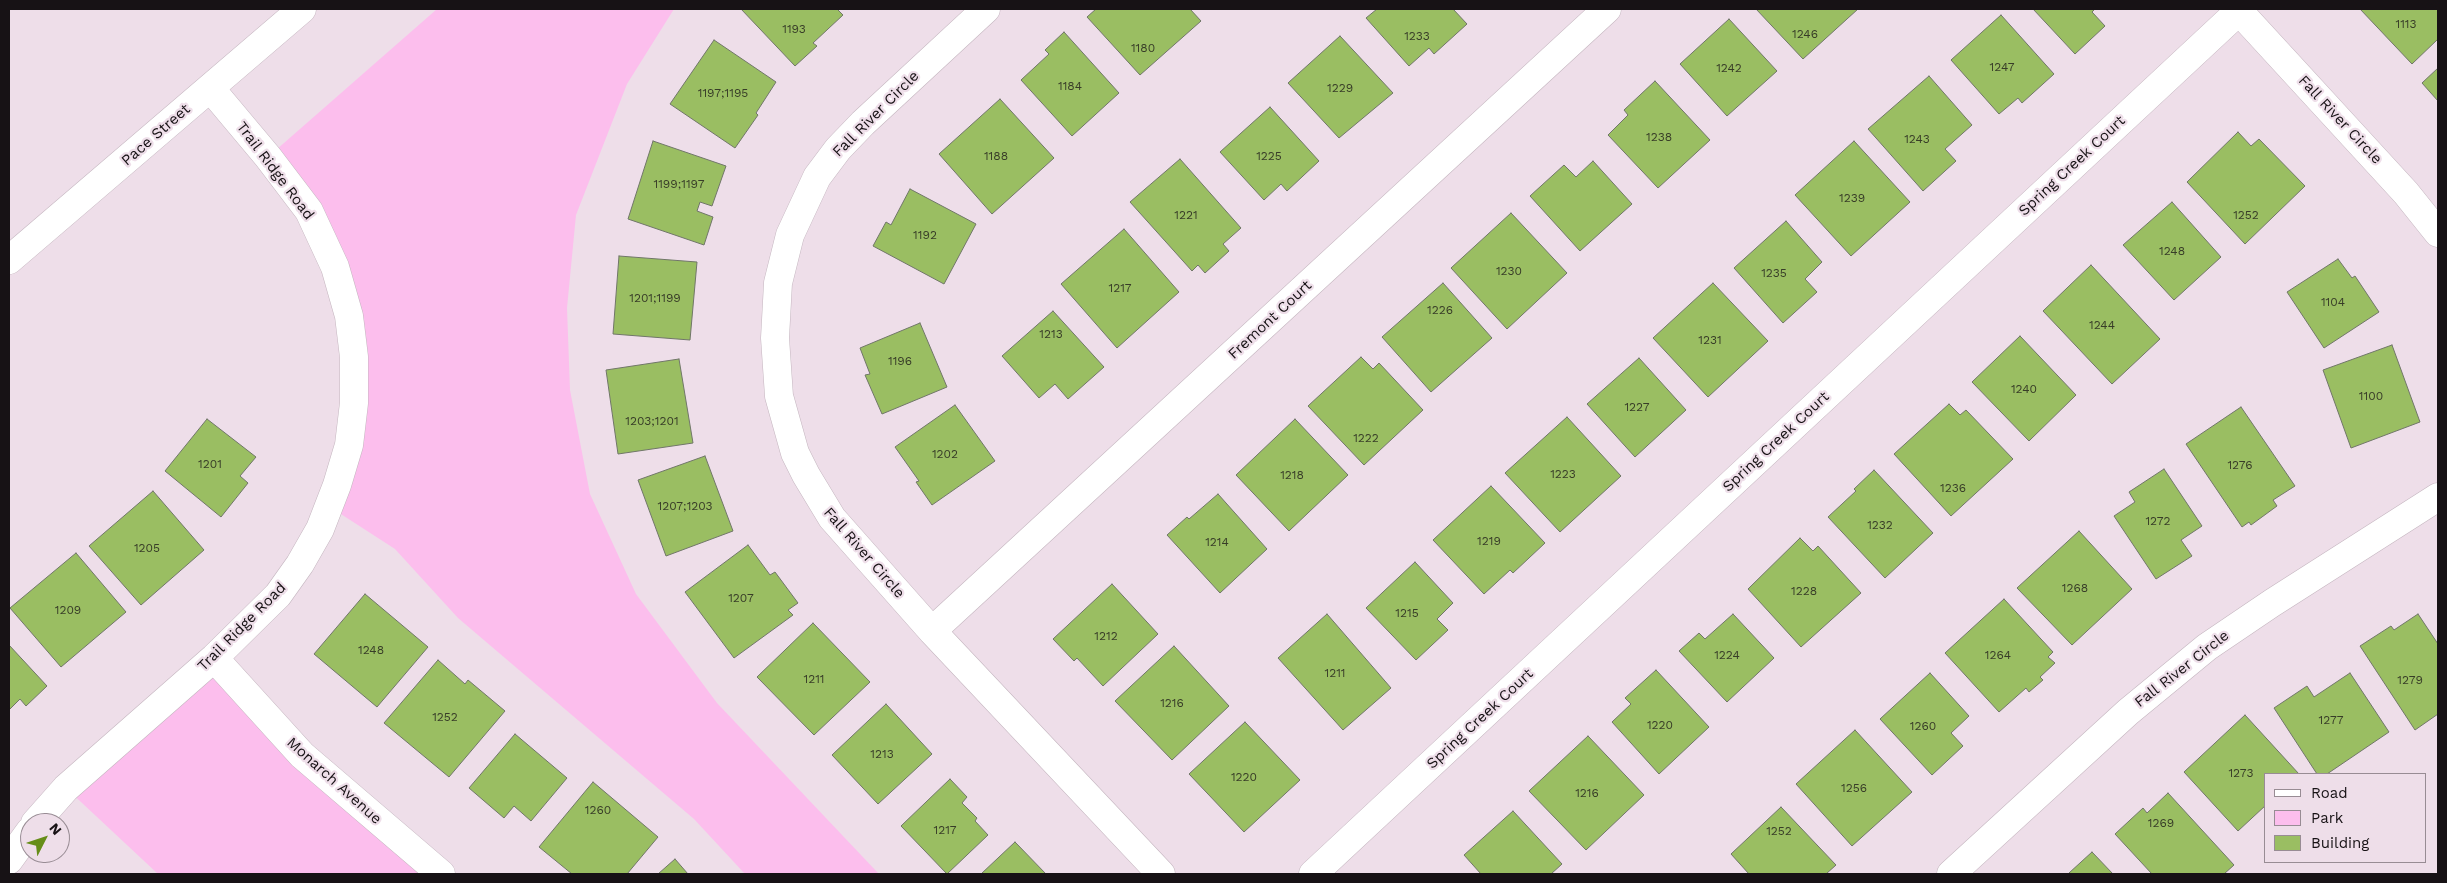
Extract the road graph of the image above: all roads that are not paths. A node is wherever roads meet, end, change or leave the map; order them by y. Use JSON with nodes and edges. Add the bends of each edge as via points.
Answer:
{"nodes":[{"id":1,"x":302,"y":9,"type":"edge"},
{"id":2,"x":986,"y":9,"type":"edge"},
{"id":3,"x":1607,"y":9,"type":"edge"},
{"id":4,"x":2238,"y":10,"type":"edge"},
{"id":5,"x":210,"y":88,"type":"junction"},
{"id":6,"x":2438,"y":233,"type":"edge"},
{"id":7,"x":9,"y":260,"type":"edge"},
{"id":8,"x":2438,"y":497,"type":"edge"},
{"id":9,"x":932,"y":631,"type":"junction"},
{"id":10,"x":214,"y":658,"type":"junction"},
{"id":11,"x":44,"y":813,"type":"edge"},
{"id":12,"x":20,"y":844,"type":"edge"},
{"id":13,"x":9,"y":860,"type":"edge"},
{"id":14,"x":441,"y":874,"type":"edge"},
{"id":15,"x":1161,"y":874,"type":"edge"},
{"id":16,"x":1312,"y":874,"type":"edge"},
{"id":17,"x":1951,"y":874,"type":"edge"}],
"edges":[{"from":1,"to":5,"type":"street","name":"Pace Street"},
{"from":2,"to":9,"type":"street","name":"Fall River Circle","via":[[863,122],[817,177],[784,255],[775,307],[776,367],[795,453],[832,518]]},
{"from":3,"to":9,"type":"street","name":"Fremont Court"},
{"from":4,"to":6,"type":"street","name":"Fall River Circle","via":[[2406,193]]},
{"from":4,"to":16,"type":"street","name":"Spring Creek Court"},
{"from":5,"to":7,"type":"street","name":"Pace Street"},
{"from":5,"to":10,"type":"street","name":"Trail Ridge Road","via":[[309,211],[335,267],[349,316],[354,358],[354,403],[349,445],[320,529],[278,595]]},
{"from":8,"to":17,"type":"street","name":"Fall River Circle","via":[[2207,648],[2128,712]]},
{"from":9,"to":15,"type":"street","name":"Fall River Circle"},
{"from":10,"to":11,"type":"street","name":"Trail Ridge Road","via":[[66,788]]},
{"from":10,"to":14,"type":"street","name":"Monarch Avenue","via":[[302,755]]},
{"from":12,"to":13,"type":"street"}]}
